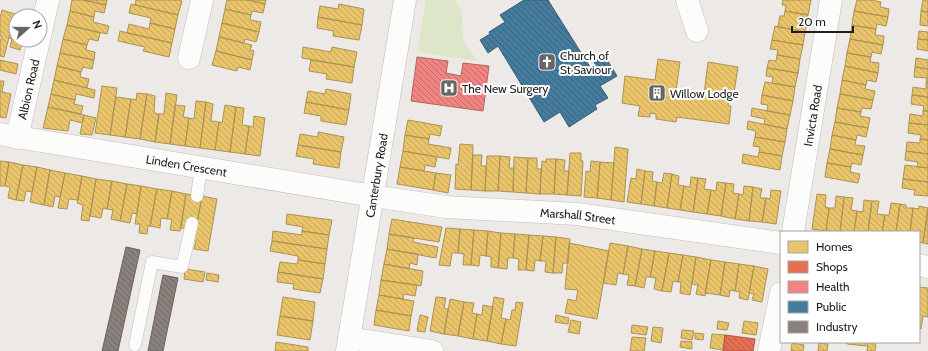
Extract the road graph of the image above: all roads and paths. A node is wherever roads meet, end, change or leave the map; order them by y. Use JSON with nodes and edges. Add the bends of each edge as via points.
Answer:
{"nodes":[{"id":1,"x":202,"y":0,"type":"edge"},
{"id":2,"x":405,"y":0,"type":"edge"},
{"id":3,"x":687,"y":0,"type":"edge"},
{"id":4,"x":831,"y":0,"type":"edge"},
{"id":5,"x":697,"y":31,"type":"dead end"},
{"id":6,"x":36,"y":48,"type":"edge"},
{"id":7,"x":189,"y":58,"type":"dead end"},
{"id":8,"x":9,"y":136,"type":"edge"},
{"id":9,"x":200,"y":167,"type":"junction"},
{"id":10,"x":197,"y":196,"type":"dead end"},
{"id":11,"x":373,"y":196,"type":"junction"},
{"id":12,"x":192,"y":223,"type":"dead end"},
{"id":13,"x":793,"y":231,"type":"edge"},
{"id":14,"x":780,"y":243,"type":"edge"},
{"id":15,"x":780,"y":298,"type":"edge"},
{"id":16,"x":348,"y":344,"type":"edge"},
{"id":17,"x":135,"y":345,"type":"dead end"},
{"id":18,"x":432,"y":351,"type":"edge"},
{"id":19,"x":770,"y":351,"type":"edge"}],
"edges":[{"from":1,"to":7,"type":"street"},
{"from":2,"to":11,"type":"street","name":"Canterbury Road"},
{"from":3,"to":5,"type":"street"},
{"from":4,"to":13,"type":"street","name":"Invicta Road"},
{"from":6,"to":8,"type":"street","name":"Albion Road"},
{"from":8,"to":9,"type":"street","name":"Linden Crescent"},
{"from":9,"to":10,"type":"lane"},
{"from":9,"to":11,"type":"street","name":"Linden Crescent"},
{"from":11,"to":14,"type":"street","name":"Marshall Street","via":[[446,207],[584,215]]},
{"from":11,"to":16,"type":"street","name":"Canterbury Road"},
{"from":12,"to":17,"type":"lane","via":[[182,267],[152,262]]},
{"from":15,"to":19,"type":"street"},
{"from":16,"to":18,"type":"street"}]}
